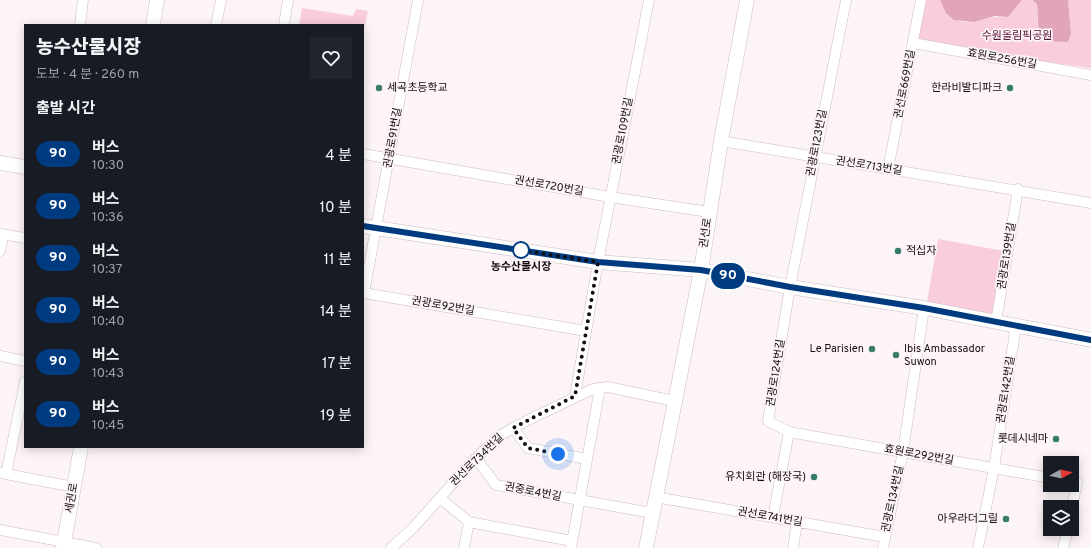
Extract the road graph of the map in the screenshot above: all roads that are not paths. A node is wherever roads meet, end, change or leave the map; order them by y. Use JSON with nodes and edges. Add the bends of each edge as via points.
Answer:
{"nodes":[{"id":1,"x":83,"y":0,"type":"edge"},
{"id":2,"x":157,"y":0,"type":"edge"},
{"id":3,"x":220,"y":0,"type":"edge"},
{"id":4,"x":288,"y":0,"type":"edge"},
{"id":5,"x":418,"y":0,"type":"edge"},
{"id":6,"x":649,"y":0,"type":"edge"},
{"id":7,"x":747,"y":0,"type":"edge"},
{"id":8,"x":846,"y":0,"type":"edge"},
{"id":9,"x":921,"y":0,"type":"edge"},
{"id":10,"x":80,"y":24,"type":"edge"},
{"id":11,"x":153,"y":24,"type":"edge"},
{"id":12,"x":216,"y":24,"type":"edge"},
{"id":13,"x":284,"y":24,"type":"edge"},
{"id":14,"x":913,"y":43,"type":"junction"},
{"id":15,"x":1091,"y":75,"type":"edge"},
{"id":16,"x":721,"y":141,"type":"junction"},
{"id":17,"x":364,"y":154,"type":"edge"},
{"id":18,"x":389,"y":158,"type":"junction"},
{"id":19,"x":814,"y":158,"type":"junction"},
{"id":20,"x":0,"y":163,"type":"edge"},
{"id":21,"x":24,"y":167,"type":"edge"},
{"id":22,"x":888,"y":169,"type":"junction"},
{"id":23,"x":1018,"y":189,"type":"junction"},
{"id":24,"x":610,"y":197,"type":"junction"},
{"id":25,"x":1091,"y":202,"type":"edge"},
{"id":26,"x":709,"y":212,"type":"junction"},
{"id":27,"x":370,"y":227,"type":"edge"},
{"id":28,"x":2,"y":235,"type":"edge"},
{"id":29,"x":24,"y":238,"type":"edge"},
{"id":30,"x":0,"y":251,"type":"edge"},
{"id":31,"x":598,"y":262,"type":"junction"},
{"id":32,"x":701,"y":270,"type":"junction"},
{"id":33,"x":790,"y":287,"type":"junction"},
{"id":34,"x":924,"y":308,"type":"junction"},
{"id":35,"x":996,"y":322,"type":"junction"},
{"id":36,"x":1016,"y":326,"type":"junction"},
{"id":37,"x":586,"y":331,"type":"junction"},
{"id":38,"x":1091,"y":340,"type":"edge"},
{"id":39,"x":0,"y":356,"type":"edge"},
{"id":40,"x":24,"y":361,"type":"edge"},
{"id":41,"x":24,"y":386,"type":"edge"},
{"id":42,"x":600,"y":388,"type":"junction"},
{"id":43,"x":575,"y":396,"type":"junction"},
{"id":44,"x":674,"y":400,"type":"junction"},
{"id":45,"x":513,"y":428,"type":"junction"},
{"id":46,"x":789,"y":432,"type":"junction"},
{"id":47,"x":81,"y":448,"type":"edge"},
{"id":48,"x":903,"y":452,"type":"junction"},
{"id":49,"x":476,"y":458,"type":"junction"},
{"id":50,"x":587,"y":459,"type":"junction"},
{"id":51,"x":994,"y":468,"type":"junction"},
{"id":52,"x":3,"y":473,"type":"edge"},
{"id":53,"x":1043,"y":477,"type":"edge"},
{"id":54,"x":74,"y":487,"type":"junction"},
{"id":55,"x":656,"y":497,"type":"junction"},
{"id":56,"x":440,"y":498,"type":"junction"},
{"id":57,"x":580,"y":500,"type":"junction"},
{"id":58,"x":652,"y":513,"type":"junction"},
{"id":59,"x":773,"y":518,"type":"junction"},
{"id":60,"x":469,"y":522,"type":"junction"},
{"id":61,"x":797,"y":522,"type":"junction"},
{"id":62,"x":0,"y":530,"type":"edge"},
{"id":63,"x":1067,"y":536,"type":"edge"},
{"id":64,"x":885,"y":537,"type":"junction"},
{"id":65,"x":401,"y":543,"type":"edge"},
{"id":66,"x":63,"y":545,"type":"edge"},
{"id":67,"x":572,"y":545,"type":"edge"},
{"id":68,"x":96,"y":548,"type":"edge"},
{"id":69,"x":391,"y":548,"type":"edge"},
{"id":70,"x":464,"y":548,"type":"edge"},
{"id":71,"x":646,"y":548,"type":"edge"},
{"id":72,"x":793,"y":548,"type":"edge"},
{"id":73,"x":883,"y":548,"type":"edge"},
{"id":74,"x":978,"y":548,"type":"edge"},
{"id":75,"x":1064,"y":548,"type":"edge"}],
"edges":[{"from":1,"to":10,"type":"street"},
{"from":2,"to":11,"type":"street"},
{"from":3,"to":12,"type":"street"},
{"from":4,"to":13,"type":"street"},
{"from":5,"to":18,"type":"street","name":"권광로91번길"},
{"from":6,"to":24,"type":"street","name":"권광로109번길"},
{"from":7,"to":16,"type":"street","name":"권선로"},
{"from":8,"to":19,"type":"street","name":"권광로123번길"},
{"from":9,"to":14,"type":"street","name":"권선로669번길"},
{"from":14,"to":15,"type":"street","name":"효원로256번길"},
{"from":14,"to":22,"type":"street","name":"권선로669번길"},
{"from":16,"to":19,"type":"street","name":"권선로713번길"},
{"from":16,"to":26,"type":"street","name":"권선로"},
{"from":17,"to":18,"type":"street","name":"권선로720번길"},
{"from":18,"to":24,"type":"street","name":"권선로720번길"},
{"from":18,"to":27,"type":"street","name":"권광로91번길"},
{"from":19,"to":22,"type":"street","name":"권선로713번길"},
{"from":19,"to":33,"type":"street","name":"권광로123번길"},
{"from":20,"to":21,"type":"street"},
{"from":22,"to":23,"type":"street","name":"권선로713번길"},
{"from":23,"to":25,"type":"street","name":"권선로713번길"},
{"from":23,"to":35,"type":"street","name":"권광로139번길"},
{"from":24,"to":26,"type":"street","name":"권선로720번길"},
{"from":24,"to":31,"type":"street","name":"권광로109번길"},
{"from":26,"to":32,"type":"street","name":"권선로"},
{"from":27,"to":31,"type":"street"},
{"from":27,"to":37,"type":"street","name":"권광로92번길","via":[[364,293]]},
{"from":28,"to":29,"type":"street"},
{"from":28,"to":30,"type":"street"},
{"from":31,"to":32,"type":"street"},
{"from":31,"to":37,"type":"street","name":"권광로109번길"},
{"from":32,"to":33,"type":"street"},
{"from":32,"to":44,"type":"street","name":"권선로"},
{"from":33,"to":34,"type":"street"},
{"from":33,"to":46,"type":"street","name":"권광로124번길","via":[[768,421]]},
{"from":34,"to":35,"type":"street"},
{"from":34,"to":48,"type":"street","name":"권광로134번길"},
{"from":35,"to":36,"type":"street"},
{"from":36,"to":38,"type":"street"},
{"from":36,"to":51,"type":"street","name":"권광로142번길"},
{"from":37,"to":43,"type":"street","name":"권광로109번길"},
{"from":39,"to":40,"type":"street"},
{"from":41,"to":52,"type":"street"},
{"from":42,"to":43,"type":"street","name":"권선로734번길"},
{"from":42,"to":44,"type":"street","name":"권선로734번길","via":[[608,387]]},
{"from":42,"to":50,"type":"street"},
{"from":43,"to":45,"type":"street","name":"권선로734번길"},
{"from":44,"to":55,"type":"street","name":"권선로"},
{"from":45,"to":49,"type":"street","name":"권선로734번길","via":[[499,436]]},
{"from":45,"to":50,"type":"street","via":[[528,448]]},
{"from":46,"to":48,"type":"street","name":"효원로292번길"},
{"from":46,"to":59,"type":"street"},
{"from":47,"to":54,"type":"street","name":"세권로"},
{"from":48,"to":51,"type":"street","name":"효원로292번길"},
{"from":48,"to":64,"type":"street","name":"권광로134번길"},
{"from":49,"to":56,"type":"street","name":"권선로734번길"},
{"from":49,"to":57,"type":"street","name":"권중로4번길","via":[[496,485]]},
{"from":50,"to":57,"type":"street"},
{"from":51,"to":53,"type":"street","name":"효원로292번길"},
{"from":51,"to":74,"type":"street","name":"권광로142번길"},
{"from":52,"to":54,"type":"street"},
{"from":54,"to":66,"type":"street","name":"세권로"},
{"from":55,"to":58,"type":"street","name":"권선로"},
{"from":55,"to":59,"type":"street","name":"권선로741번길"},
{"from":56,"to":60,"type":"street"},
{"from":56,"to":65,"type":"street","name":"권선로734번길"},
{"from":57,"to":58,"type":"street"},
{"from":57,"to":67,"type":"street"},
{"from":58,"to":71,"type":"street","name":"권선로"},
{"from":59,"to":61,"type":"street","name":"권선로741번길"},
{"from":60,"to":67,"type":"street"},
{"from":60,"to":70,"type":"street"},
{"from":61,"to":64,"type":"street","name":"권선로741번길"},
{"from":61,"to":72,"type":"street"},
{"from":62,"to":66,"type":"street"},
{"from":63,"to":75,"type":"street"},
{"from":64,"to":73,"type":"street","name":"권광로134번길"},
{"from":65,"to":69,"type":"street","name":"권선로734번길"},
{"from":66,"to":68,"type":"street"}]}
